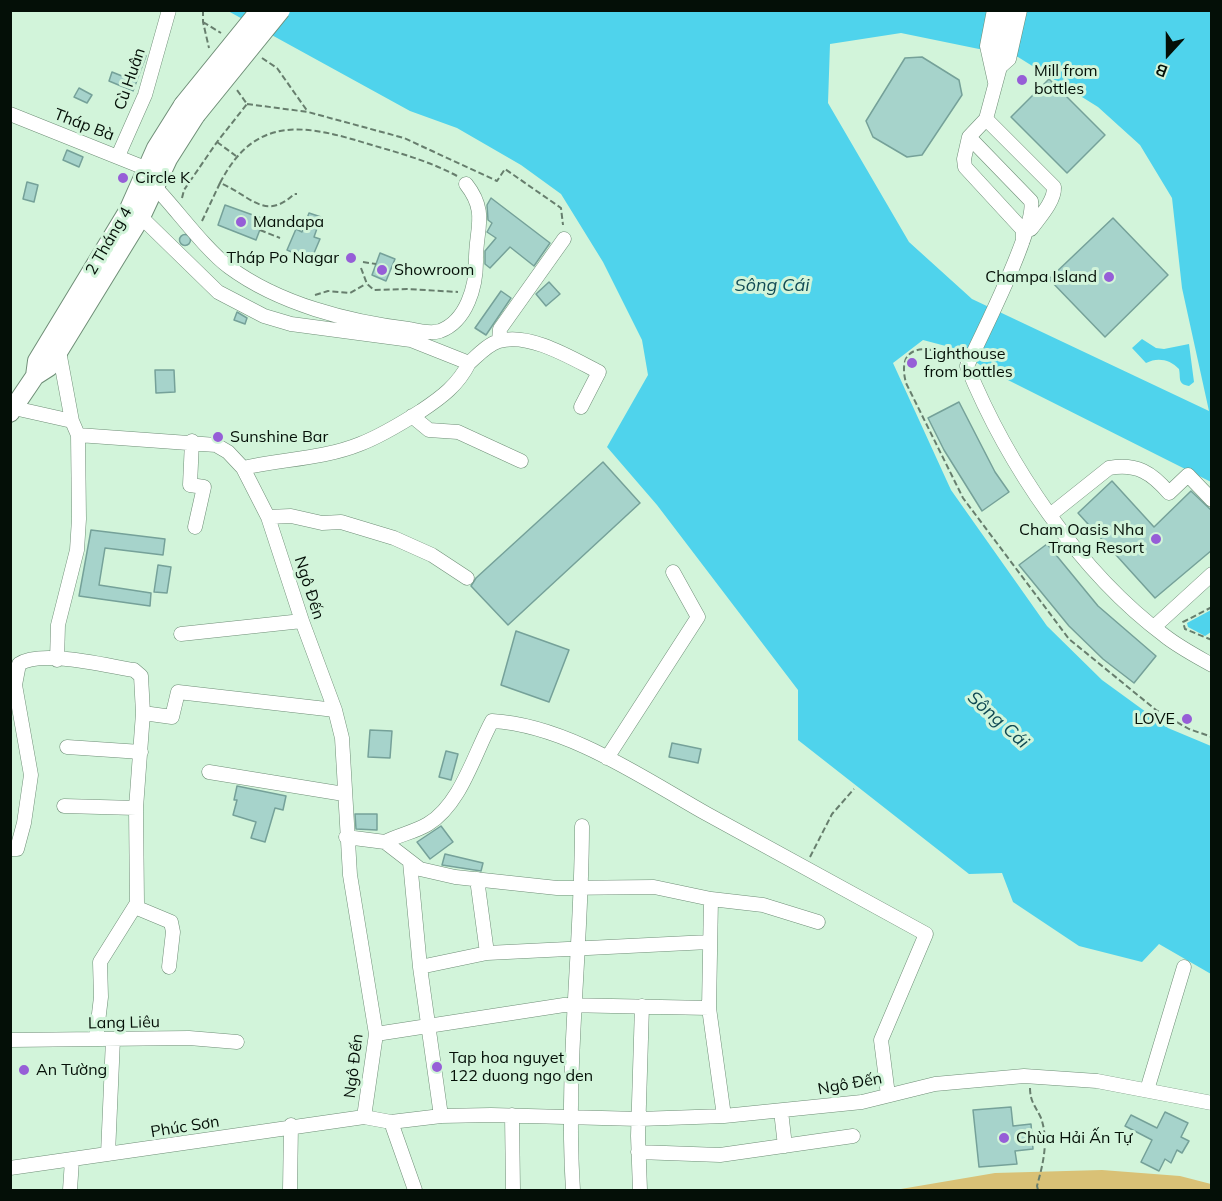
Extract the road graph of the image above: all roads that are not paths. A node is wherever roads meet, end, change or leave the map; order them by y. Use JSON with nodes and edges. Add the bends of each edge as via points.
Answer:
{"nodes":[{"id":1,"x":169,"y":10,"type":"edge"},
{"id":2,"x":260,"y":10,"type":"edge"},
{"id":3,"x":281,"y":10,"type":"edge"},
{"id":4,"x":994,"y":10,"type":"edge"},
{"id":5,"x":1006,"y":10,"type":"edge"},
{"id":6,"x":1020,"y":10,"type":"edge"},
{"id":7,"x":1002,"y":60,"type":"junction"},
{"id":8,"x":994,"y":82,"type":"junction"},
{"id":9,"x":190,"y":110,"type":"junction"},
{"id":10,"x":10,"y":114,"type":"edge"},
{"id":11,"x":986,"y":119,"type":"junction"},
{"id":12,"x":969,"y":137,"type":"junction"},
{"id":13,"x":118,"y":156,"type":"junction"},
{"id":14,"x":146,"y":168,"type":"junction"},
{"id":15,"x":466,"y":184,"type":"road end"},
{"id":16,"x":155,"y":187,"type":"junction"},
{"id":17,"x":141,"y":217,"type":"junction"},
{"id":18,"x":564,"y":239,"type":"road end"},
{"id":19,"x":1023,"y":240,"type":"junction"},
{"id":20,"x":499,"y":341,"type":"junction"},
{"id":21,"x":59,"y":351,"type":"junction"},
{"id":22,"x":469,"y":363,"type":"junction"},
{"id":23,"x":35,"y":376,"type":"junction"},
{"id":24,"x":581,"y":407,"type":"dead end"},
{"id":25,"x":12,"y":410,"type":"edge"},
{"id":26,"x":412,"y":417,"type":"junction"},
{"id":27,"x":72,"y":422,"type":"junction"},
{"id":28,"x":78,"y":435,"type":"junction"},
{"id":29,"x":192,"y":441,"type":"junction"},
{"id":30,"x":521,"y":461,"type":"dead end"},
{"id":31,"x":243,"y":468,"type":"junction"},
{"id":32,"x":1212,"y":500,"type":"edge"},
{"id":33,"x":1050,"y":515,"type":"junction"},
{"id":34,"x":268,"y":517,"type":"junction"},
{"id":35,"x":195,"y":526,"type":"dead end"},
{"id":36,"x":673,"y":572,"type":"dead end"},
{"id":37,"x":1212,"y":574,"type":"edge"},
{"id":38,"x":467,"y":578,"type":"dead end"},
{"id":39,"x":302,"y":621,"type":"junction"},
{"id":40,"x":1154,"y":627,"type":"junction"},
{"id":41,"x":181,"y":634,"type":"dead end"},
{"id":42,"x":57,"y":660,"type":"junction"},
{"id":43,"x":1212,"y":665,"type":"edge"},
{"id":44,"x":13,"y":685,"type":"edge"},
{"id":45,"x":335,"y":710,"type":"junction"},
{"id":46,"x":143,"y":713,"type":"junction"},
{"id":47,"x":67,"y":747,"type":"dead end"},
{"id":48,"x":141,"y":752,"type":"junction"},
{"id":49,"x":607,"y":758,"type":"junction"},
{"id":50,"x":209,"y":772,"type":"dead end"},
{"id":51,"x":344,"y":794,"type":"junction"},
{"id":52,"x":64,"y":806,"type":"dead end"},
{"id":53,"x":136,"y":808,"type":"junction"},
{"id":54,"x":17,"y":822,"type":"edge"},
{"id":55,"x":582,"y":826,"type":"dead end"},
{"id":56,"x":346,"y":837,"type":"junction"},
{"id":57,"x":385,"y":843,"type":"junction"},
{"id":58,"x":10,"y":849,"type":"edge"},
{"id":59,"x":410,"y":862,"type":"junction"},
{"id":60,"x":477,"y":879,"type":"junction"},
{"id":61,"x":582,"y":889,"type":"junction"},
{"id":62,"x":711,"y":898,"type":"junction"},
{"id":63,"x":135,"y":907,"type":"junction"},
{"id":64,"x":818,"y":922,"type":"dead end"},
{"id":65,"x":709,"y":942,"type":"junction"},
{"id":66,"x":580,"y":947,"type":"junction"},
{"id":67,"x":487,"y":953,"type":"junction"},
{"id":68,"x":169,"y":967,"type":"dead end"},
{"id":69,"x":420,"y":967,"type":"junction"},
{"id":70,"x":1184,"y":967,"type":"dead end"},
{"id":71,"x":576,"y":1005,"type":"junction"},
{"id":72,"x":642,"y":1006,"type":"junction"},
{"id":73,"x":709,"y":1008,"type":"junction"},
{"id":74,"x":428,"y":1026,"type":"junction"},
{"id":75,"x":376,"y":1034,"type":"junction"},
{"id":76,"x":96,"y":1039,"type":"junction"},
{"id":77,"x":113,"y":1039,"type":"junction"},
{"id":78,"x":10,"y":1040,"type":"edge"},
{"id":79,"x":237,"y":1042,"type":"dead end"},
{"id":80,"x":1147,"y":1090,"type":"junction"},
{"id":81,"x":888,"y":1095,"type":"junction"},
{"id":82,"x":1212,"y":1103,"type":"edge"},
{"id":83,"x":781,"y":1112,"type":"junction"},
{"id":84,"x":512,"y":1115,"type":"junction"},
{"id":85,"x":441,"y":1116,"type":"junction"},
{"id":86,"x":572,"y":1116,"type":"junction"},
{"id":87,"x":724,"y":1116,"type":"junction"},
{"id":88,"x":364,"y":1117,"type":"junction"},
{"id":89,"x":639,"y":1119,"type":"junction"},
{"id":90,"x":391,"y":1122,"type":"junction"},
{"id":91,"x":291,"y":1125,"type":"junction"},
{"id":92,"x":853,"y":1136,"type":"dead end"},
{"id":93,"x":785,"y":1146,"type":"junction"},
{"id":94,"x":638,"y":1152,"type":"junction"},
{"id":95,"x":108,"y":1154,"type":"junction"},
{"id":96,"x":72,"y":1160,"type":"junction"},
{"id":97,"x":10,"y":1168,"type":"edge"},
{"id":98,"x":70,"y":1191,"type":"edge"},
{"id":99,"x":290,"y":1191,"type":"edge"},
{"id":100,"x":415,"y":1191,"type":"edge"},
{"id":101,"x":513,"y":1191,"type":"edge"},
{"id":102,"x":573,"y":1191,"type":"edge"},
{"id":103,"x":640,"y":1191,"type":"edge"}],
"edges":[{"from":1,"to":13,"type":"street","name":"Cù Huân","via":[[145,95]]},
{"from":2,"to":9,"type":"main road","bridge":true},
{"from":3,"to":9,"type":"main road","bridge":true},
{"from":4,"to":8,"type":"street","via":[[987,46]]},
{"from":5,"to":7,"type":"street"},
{"from":6,"to":7,"type":"street"},
{"from":7,"to":8,"type":"street"},
{"from":8,"to":11,"type":"street"},
{"from":9,"to":14,"type":"main road","name":"2 Tháng 4"},
{"from":9,"to":16,"type":"main road","name":"2 Tháng 4"},
{"from":10,"to":13,"type":"street","name":"Tháp Bà"},
{"from":11,"to":12,"type":"street"},
{"from":11,"to":19,"type":"street","via":[[1054,187],[1049,202]]},
{"from":12,"to":19,"type":"street","via":[[966,167],[1023,230]]},
{"from":12,"to":19,"type":"street","via":[[1031,201],[1033,209]]},
{"from":13,"to":14,"type":"street","name":"Tháp Bà"},
{"from":14,"to":23,"type":"main road","name":"2 Tháng 4","via":[[128,210],[37,361]]},
{"from":15,"to":16,"type":"street","via":[[474,195],[480,220],[477,272],[471,298],[452,324],[436,332],[359,321],[295,301],[228,266]]},
{"from":16,"to":17,"type":"main road","name":"2 Tháng 4"},
{"from":17,"to":21,"type":"main road","name":"2 Tháng 4"},
{"from":17,"to":22,"type":"street","via":[[218,292],[264,316],[291,324],[411,340]]},
{"from":18,"to":20,"type":"street","via":[[500,329]]},
{"from":19,"to":33,"type":"street","via":[[969,362],[987,412]]},
{"from":20,"to":22,"type":"street"},
{"from":20,"to":24,"type":"street","via":[[539,343],[600,372]]},
{"from":21,"to":23,"type":"main road","name":"2 Tháng 4","via":[[49,367]]},
{"from":21,"to":27,"type":"street"},
{"from":22,"to":26,"type":"street","via":[[450,390]]},
{"from":23,"to":25,"type":"main road","name":"2 Tháng 4"},
{"from":25,"to":27,"type":"street"},
{"from":26,"to":30,"type":"street","via":[[429,430],[458,432]]},
{"from":26,"to":31,"type":"street","via":[[361,444],[322,455]]},
{"from":27,"to":28,"type":"street"},
{"from":28,"to":29,"type":"street","name":"Ngô Đến"},
{"from":28,"to":42,"type":"street","via":[[77,550],[60,615]]},
{"from":29,"to":31,"type":"street","name":"Ngô Đến","via":[[216,445]]},
{"from":29,"to":35,"type":"street","via":[[190,485],[204,487]]},
{"from":31,"to":34,"type":"street","name":"Ngô Đến"},
{"from":32,"to":33,"type":"street","via":[[1188,475],[1169,493],[1153,475],[1121,466],[1109,468]]},
{"from":33,"to":40,"type":"street","via":[[1101,577]]},
{"from":34,"to":38,"type":"street","via":[[340,522],[394,538],[432,555]]},
{"from":34,"to":39,"type":"street","name":"Ngô Đến"},
{"from":36,"to":49,"type":"street","via":[[698,617]]},
{"from":37,"to":40,"type":"street"},
{"from":39,"to":41,"type":"street"},
{"from":39,"to":45,"type":"street","name":"Ngô Đến"},
{"from":40,"to":43,"type":"street"},
{"from":42,"to":44,"type":"street","via":[[28,658],[19,664]]},
{"from":42,"to":46,"type":"street","via":[[134,670],[141,676]]},
{"from":44,"to":54,"type":"street","via":[[30,775]]},
{"from":45,"to":46,"type":"street","via":[[178,692],[172,717]]},
{"from":45,"to":51,"type":"street","name":"Ngô Đến","via":[[342,738]]},
{"from":46,"to":48,"type":"street"},
{"from":47,"to":48,"type":"street"},
{"from":48,"to":53,"type":"street"},
{"from":49,"to":57,"type":"street","via":[[545,731],[492,721],[450,803],[427,825]]},
{"from":49,"to":81,"type":"street","via":[[926,934],[881,1040]]},
{"from":50,"to":51,"type":"street"},
{"from":51,"to":56,"type":"street","name":"Ngô Đến"},
{"from":52,"to":53,"type":"street"},
{"from":53,"to":63,"type":"street","via":[[139,887]]},
{"from":54,"to":58,"type":"street","via":[[16,849]]},
{"from":55,"to":61,"type":"street"},
{"from":56,"to":57,"type":"street"},
{"from":56,"to":75,"type":"street","name":"Ngô Đến"},
{"from":57,"to":59,"type":"street"},
{"from":59,"to":60,"type":"street","via":[[446,875]]},
{"from":59,"to":69,"type":"street"},
{"from":60,"to":61,"type":"street"},
{"from":60,"to":67,"type":"street"},
{"from":61,"to":62,"type":"street","via":[[654,887]]},
{"from":61,"to":66,"type":"street"},
{"from":62,"to":64,"type":"street","via":[[763,905]]},
{"from":62,"to":65,"type":"street"},
{"from":63,"to":68,"type":"street","via":[[171,922]]},
{"from":63,"to":76,"type":"street","via":[[100,962]]},
{"from":65,"to":66,"type":"street"},
{"from":65,"to":73,"type":"street"},
{"from":66,"to":67,"type":"street"},
{"from":66,"to":71,"type":"street"},
{"from":67,"to":69,"type":"street"},
{"from":69,"to":74,"type":"street"},
{"from":70,"to":80,"type":"street"},
{"from":71,"to":72,"type":"street"},
{"from":71,"to":74,"type":"street"},
{"from":71,"to":86,"type":"street"},
{"from":72,"to":73,"type":"street"},
{"from":72,"to":89,"type":"street"},
{"from":73,"to":87,"type":"street"},
{"from":74,"to":75,"type":"street"},
{"from":74,"to":85,"type":"street"},
{"from":75,"to":88,"type":"street","name":"Ngô Đến"},
{"from":76,"to":77,"type":"street","name":"Lang Liêu"},
{"from":76,"to":78,"type":"street","name":"Lang Liêu"},
{"from":77,"to":79,"type":"street","name":"Lang Liêu"},
{"from":77,"to":95,"type":"street"},
{"from":80,"to":81,"type":"street","name":"Ngô Đến","via":[[1030,1076],[935,1084]]},
{"from":80,"to":82,"type":"street","name":"Ngô Đến"},
{"from":81,"to":83,"type":"street","name":"Ngô Đến"},
{"from":83,"to":87,"type":"street","name":"Ngô Đến"},
{"from":83,"to":93,"type":"street"},
{"from":84,"to":85,"type":"street","name":"Ngô Đến"},
{"from":84,"to":86,"type":"street","name":"Ngô Đến"},
{"from":84,"to":101,"type":"street"},
{"from":85,"to":90,"type":"street","name":"Ngô Đến"},
{"from":86,"to":89,"type":"street","name":"Ngô Đến"},
{"from":86,"to":102,"type":"street"},
{"from":87,"to":89,"type":"street","name":"Ngô Đến"},
{"from":88,"to":90,"type":"street","name":"Ngô Đến"},
{"from":88,"to":91,"type":"street","name":"Phúc Sơn"},
{"from":89,"to":94,"type":"street"},
{"from":90,"to":100,"type":"street"},
{"from":91,"to":95,"type":"street","name":"Phúc Sơn"},
{"from":91,"to":99,"type":"street"},
{"from":92,"to":93,"type":"street"},
{"from":93,"to":94,"type":"street","via":[[720,1155]]},
{"from":94,"to":103,"type":"street"},
{"from":95,"to":96,"type":"street","name":"Phúc Sơn"},
{"from":96,"to":97,"type":"street","name":"Phúc Sơn"},
{"from":96,"to":98,"type":"street"}]}
